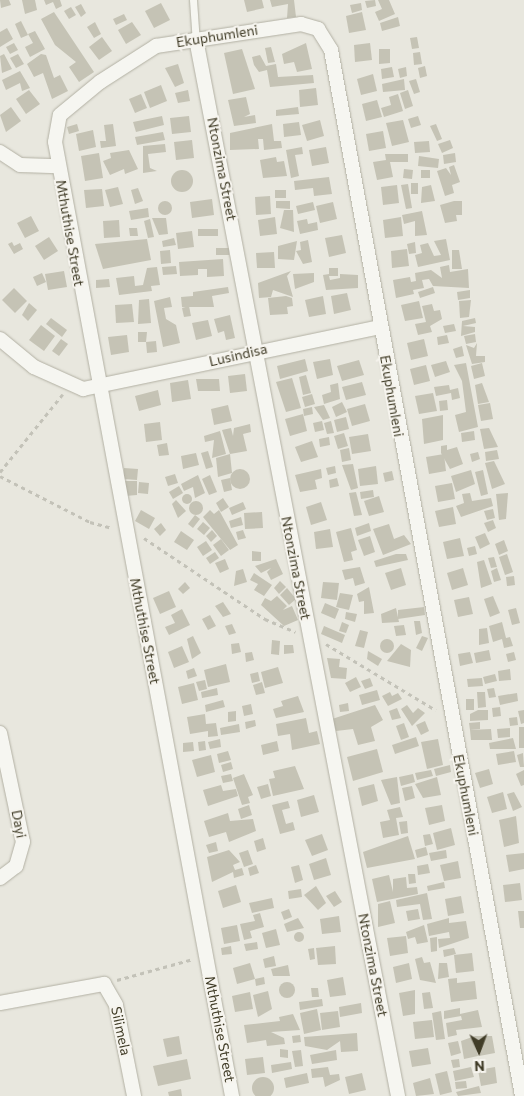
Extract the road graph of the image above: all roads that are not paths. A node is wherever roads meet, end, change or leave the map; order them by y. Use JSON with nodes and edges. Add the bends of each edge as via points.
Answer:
{"nodes":[{"id":1,"x":193,"y":0,"type":"edge"},
{"id":2,"x":196,"y":39,"type":"junction"},
{"id":3,"x":0,"y":152,"type":"edge"},
{"id":4,"x":58,"y":166,"type":"junction"},
{"id":5,"x":380,"y":327,"type":"junction"},
{"id":6,"x":0,"y":339,"type":"edge"},
{"id":7,"x":257,"y":351,"type":"junction"},
{"id":8,"x":98,"y":388,"type":"junction"},
{"id":9,"x":0,"y":733,"type":"edge"},
{"id":10,"x":0,"y":878,"type":"edge"},
{"id":11,"x":0,"y":1003,"type":"edge"},
{"id":12,"x":134,"y":1096,"type":"edge"},
{"id":13,"x":232,"y":1096,"type":"edge"},
{"id":14,"x":398,"y":1096,"type":"edge"},
{"id":15,"x":522,"y":1096,"type":"edge"}],
"edges":[{"from":1,"to":2,"type":"lane"},
{"from":2,"to":4,"type":"street","name":"Ekuphumleni","via":[[156,46],[100,82],[60,115],[55,142]]},
{"from":2,"to":5,"type":"street","name":"Ekuphumleni","via":[[301,24],[318,29],[328,40]]},
{"from":2,"to":7,"type":"street","name":"Ntonzima Street"},
{"from":3,"to":4,"type":"street","via":[[20,165]]},
{"from":4,"to":8,"type":"street","name":"Mthuthise Street"},
{"from":5,"to":7,"type":"street","name":"Lusindisa"},
{"from":5,"to":15,"type":"street","name":"Ekuphumleni"},
{"from":6,"to":8,"type":"street","name":"Lusindisa","via":[[28,363],[70,386]]},
{"from":7,"to":8,"type":"street","name":"Lusindisa"},
{"from":7,"to":14,"type":"street","name":"Ntonzima Street"},
{"from":8,"to":13,"type":"street","name":"Mthuthise Street"},
{"from":9,"to":10,"type":"street","name":"Dayi","via":[[23,842],[16,866]]},
{"from":11,"to":12,"type":"street","name":"Silimela","via":[[104,984],[116,1005]]}]}
